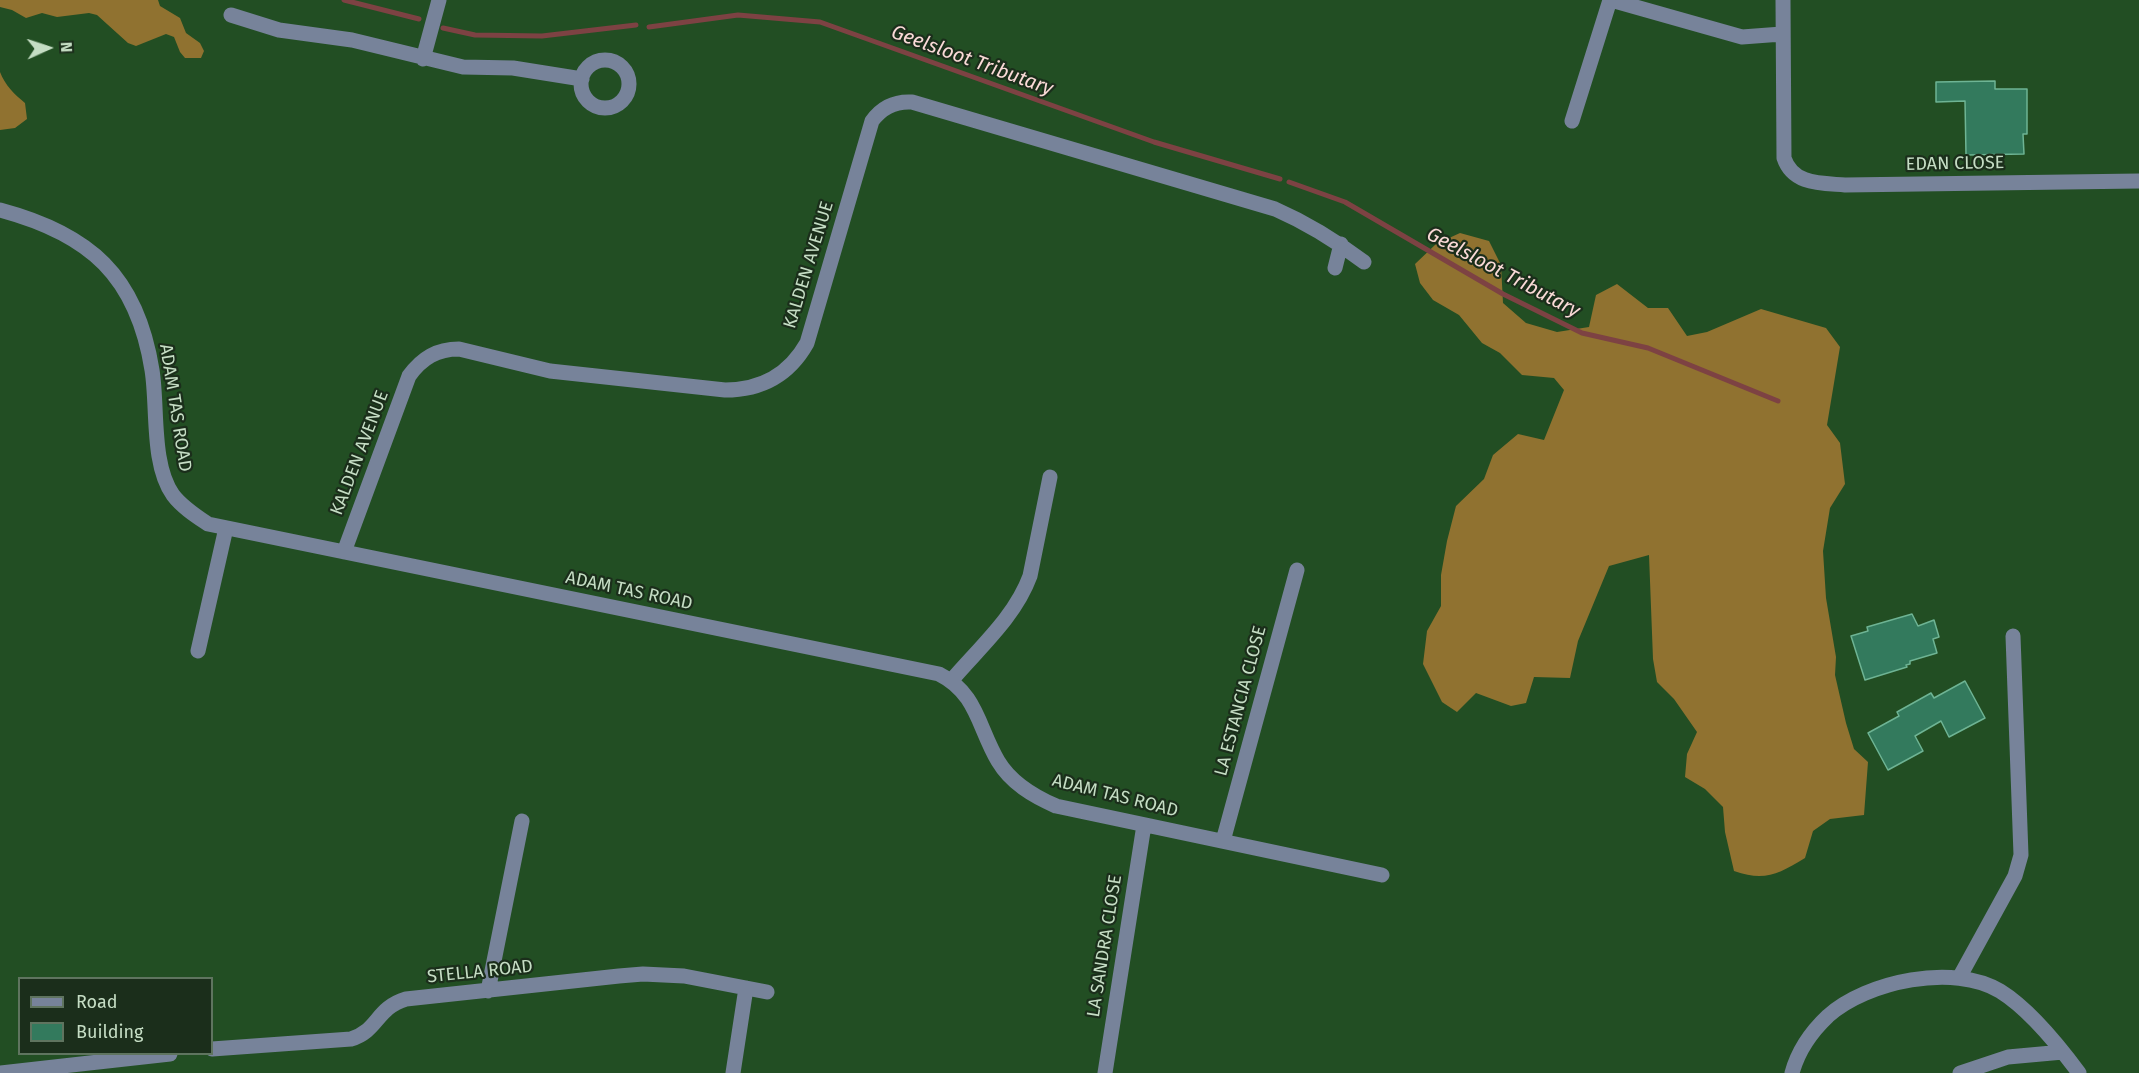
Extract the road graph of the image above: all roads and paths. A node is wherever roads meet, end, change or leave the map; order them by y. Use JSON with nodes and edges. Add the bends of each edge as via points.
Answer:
{"nodes":[{"id":1,"x":440,"y":0,"type":"edge"},
{"id":2,"x":1611,"y":0,"type":"edge"},
{"id":3,"x":1783,"y":0,"type":"edge"},
{"id":4,"x":231,"y":15,"type":"dead end"},
{"id":5,"x":1782,"y":34,"type":"junction"},
{"id":6,"x":423,"y":59,"type":"junction"},
{"id":7,"x":582,"y":79,"type":"dead end"},
{"id":8,"x":1572,"y":122,"type":"dead end"},
{"id":9,"x":2139,"y":181,"type":"edge"},
{"id":10,"x":0,"y":210,"type":"edge"},
{"id":11,"x":1341,"y":244,"type":"junction"},
{"id":12,"x":1364,"y":262,"type":"dead end"},
{"id":13,"x":1335,"y":268,"type":"dead end"},
{"id":14,"x":1050,"y":477,"type":"dead end"},
{"id":15,"x":226,"y":528,"type":"junction"},
{"id":16,"x":344,"y":552,"type":"junction"},
{"id":17,"x":1297,"y":570,"type":"dead end"},
{"id":18,"x":2013,"y":636,"type":"dead end"},
{"id":19,"x":198,"y":651,"type":"dead end"},
{"id":20,"x":951,"y":681,"type":"junction"},
{"id":21,"x":522,"y":821,"type":"dead end"},
{"id":22,"x":1144,"y":825,"type":"junction"},
{"id":23,"x":1223,"y":841,"type":"junction"},
{"id":24,"x":1382,"y":875,"type":"dead end"},
{"id":25,"x":1959,"y":978,"type":"junction"},
{"id":26,"x":746,"y":988,"type":"junction"},
{"id":27,"x":488,"y":991,"type":"junction"},
{"id":28,"x":767,"y":992,"type":"dead end"},
{"id":29,"x":213,"y":1049,"type":"edge"},
{"id":30,"x":2063,"y":1052,"type":"junction"},
{"id":31,"x":153,"y":1055,"type":"edge"},
{"id":32,"x":0,"y":1073,"type":"edge"},
{"id":33,"x":733,"y":1073,"type":"edge"},
{"id":34,"x":1105,"y":1073,"type":"edge"},
{"id":35,"x":1792,"y":1073,"type":"edge"},
{"id":36,"x":1960,"y":1073,"type":"edge"},
{"id":37,"x":2079,"y":1073,"type":"edge"}],
"edges":[{"from":1,"to":6,"type":"street"},
{"from":2,"to":5,"type":"street","via":[[1742,37]]},
{"from":2,"to":8,"type":"street"},
{"from":3,"to":5,"type":"street"},
{"from":4,"to":6,"type":"street","via":[[279,30],[352,40]]},
{"from":5,"to":9,"type":"street","name":"EDAN CLOSE","via":[[1784,158],[1798,177],[1815,183],[1845,185]]},
{"from":6,"to":7,"type":"street"},
{"from":10,"to":15,"type":"street","name":"ADAM TAS ROAD","via":[[67,235],[102,260],[119,280],[140,322],[152,370],[160,460],[167,482],[173,495],[196,516]]},
{"from":11,"to":12,"type":"street","name":"KALDEN AVENUE"},
{"from":11,"to":13,"type":"street"},
{"from":11,"to":16,"type":"street","name":"KALDEN AVENUE","via":[[1275,209],[912,102],[895,103],[872,121],[807,343],[782,374],[761,385],[725,390],[550,371],[459,349],[432,354],[409,376]]},
{"from":14,"to":20,"type":"street","via":[[1026,588],[1014,609]]},
{"from":15,"to":16,"type":"street","name":"ADAM TAS ROAD"},
{"from":15,"to":19,"type":"street"},
{"from":16,"to":20,"type":"street","name":"ADAM TAS ROAD","via":[[939,674]]},
{"from":17,"to":23,"type":"street","name":"LA ESTANCIA CLOSE"},
{"from":18,"to":25,"type":"street","via":[[2021,855],[2015,876]]},
{"from":20,"to":22,"type":"street","name":"ADAM TAS ROAD","via":[[971,701],[998,760],[1029,793],[1056,806]]},
{"from":21,"to":27,"type":"street"},
{"from":22,"to":23,"type":"street","name":"ADAM TAS ROAD"},
{"from":22,"to":34,"type":"street","name":"LA SANDRA CLOSE"},
{"from":23,"to":24,"type":"street","name":"ADAM TAS ROAD"},
{"from":25,"to":30,"type":"street","via":[[2000,991]]},
{"from":25,"to":35,"type":"street","via":[[1898,983],[1847,1003],[1807,1039]]},
{"from":26,"to":27,"type":"street","name":"STELLA ROAD","via":[[684,976],[643,974]]},
{"from":26,"to":28,"type":"street","name":"STELLA ROAD"},
{"from":26,"to":33,"type":"street"},
{"from":27,"to":29,"type":"street","name":"STELLA ROAD","via":[[397,1002],[366,1033],[351,1039]]},
{"from":30,"to":36,"type":"street","via":[[2008,1057]]},
{"from":30,"to":37,"type":"street"},
{"from":31,"to":32,"type":"street"}]}
